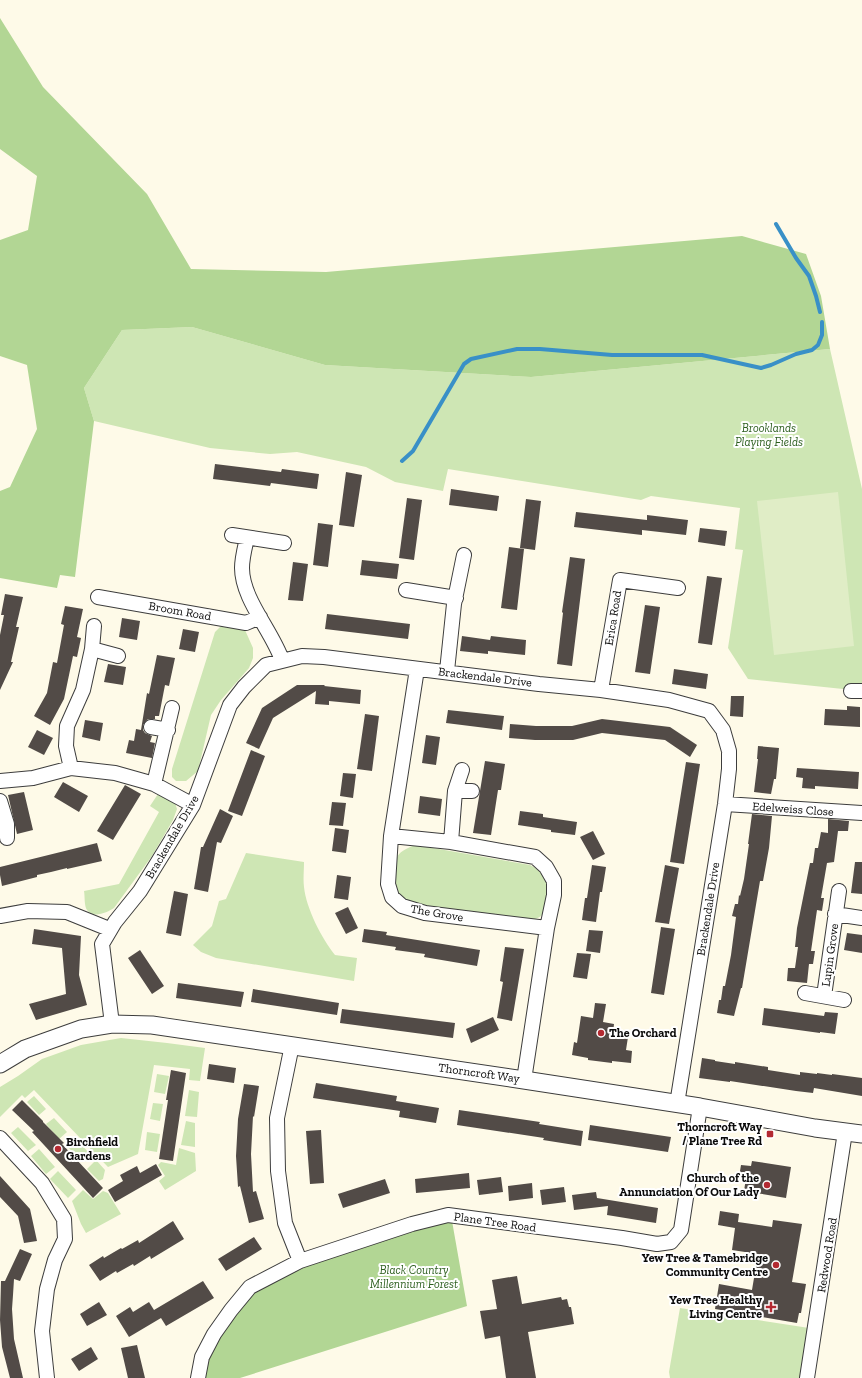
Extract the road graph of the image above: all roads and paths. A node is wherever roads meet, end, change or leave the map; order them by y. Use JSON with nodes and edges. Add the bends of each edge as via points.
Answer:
{"nodes":[{"id":1,"x":232,"y":535,"type":"dead end"},
{"id":2,"x":247,"y":538,"type":"junction"},
{"id":3,"x":284,"y":543,"type":"dead end"},
{"id":4,"x":464,"y":555,"type":"dead end"},
{"id":5,"x":678,"y":588,"type":"dead end"},
{"id":6,"x":406,"y":590,"type":"dead end"},
{"id":7,"x":98,"y":597,"type":"dead end"},
{"id":8,"x":456,"y":598,"type":"junction"},
{"id":9,"x":260,"y":617,"type":"junction"},
{"id":10,"x":94,"y":626,"type":"dead end"},
{"id":11,"x":92,"y":649,"type":"junction"},
{"id":12,"x":118,"y":656,"type":"dead end"},
{"id":13,"x":282,"y":660,"type":"junction"},
{"id":14,"x":417,"y":669,"type":"junction"},
{"id":15,"x":447,"y":671,"type":"junction"},
{"id":16,"x":601,"y":690,"type":"junction"},
{"id":17,"x":172,"y":708,"type":"dead end"},
{"id":18,"x":151,"y":727,"type":"dead end"},
{"id":19,"x":168,"y":730,"type":"junction"},
{"id":20,"x":71,"y":768,"type":"junction"},
{"id":21,"x":462,"y":770,"type":"dead end"},
{"id":22,"x":0,"y":781,"type":"edge"},
{"id":23,"x":154,"y":784,"type":"junction"},
{"id":24,"x":455,"y":790,"type":"junction"},
{"id":25,"x":472,"y":791,"type":"dead end"},
{"id":26,"x":0,"y":801,"type":"edge"},
{"id":27,"x":193,"y":804,"type":"junction"},
{"id":28,"x":725,"y":804,"type":"junction"},
{"id":29,"x":862,"y":814,"type":"edge"},
{"id":30,"x":391,"y":836,"type":"junction"},
{"id":31,"x":7,"y":838,"type":"dead end"},
{"id":32,"x":451,"y":842,"type":"junction"},
{"id":33,"x":839,"y":892,"type":"dead end"},
{"id":34,"x":836,"y":914,"type":"junction"},
{"id":35,"x":0,"y":916,"type":"edge"},
{"id":36,"x":862,"y":918,"type":"edge"},
{"id":37,"x":547,"y":928,"type":"junction"},
{"id":38,"x":109,"y":929,"type":"junction"},
{"id":39,"x":805,"y":993,"type":"dead end"},
{"id":40,"x":824,"y":996,"type":"junction"},
{"id":41,"x":844,"y":1000,"type":"dead end"},
{"id":42,"x":112,"y":1024,"type":"junction"},
{"id":43,"x":292,"y":1045,"type":"junction"},
{"id":44,"x":0,"y":1064,"type":"edge"},
{"id":45,"x":524,"y":1080,"type":"junction"},
{"id":46,"x":677,"y":1104,"type":"junction"},
{"id":47,"x":700,"y":1107,"type":"junction"},
{"id":48,"x":845,"y":1132,"type":"junction"},
{"id":49,"x":862,"y":1134,"type":"edge"},
{"id":50,"x":0,"y":1138,"type":"edge"},
{"id":51,"x":300,"y":1261,"type":"junction"},
{"id":52,"x":48,"y":1378,"type":"edge"},
{"id":53,"x":198,"y":1378,"type":"edge"},
{"id":54,"x":807,"y":1378,"type":"edge"}],
"edges":[{"from":1,"to":2,"type":"street"},
{"from":2,"to":3,"type":"street"},
{"from":2,"to":9,"type":"street","via":[[242,568],[247,592]]},
{"from":4,"to":8,"type":"street"},
{"from":5,"to":16,"type":"street","name":"Erica Road","via":[[620,580]]},
{"from":6,"to":8,"type":"street"},
{"from":7,"to":9,"type":"street","name":"Broom Road","via":[[246,623]]},
{"from":8,"to":15,"type":"street"},
{"from":9,"to":13,"type":"street"},
{"from":10,"to":11,"type":"street"},
{"from":11,"to":12,"type":"street"},
{"from":11,"to":20,"type":"street","via":[[84,690],[67,726],[66,746]]},
{"from":13,"to":14,"type":"street","name":"Brackendale Drive","via":[[302,656],[324,657]]},
{"from":13,"to":27,"type":"street","name":"Brackendale Drive","via":[[266,665],[230,705]]},
{"from":14,"to":15,"type":"street","name":"Brackendale Drive"},
{"from":14,"to":30,"type":"street","name":"The Grove"},
{"from":15,"to":16,"type":"street","name":"Brackendale Drive"},
{"from":16,"to":28,"type":"street","name":"Brackendale Drive","via":[[670,700],[709,711],[723,730],[729,751]]},
{"from":17,"to":19,"type":"street"},
{"from":18,"to":19,"type":"street"},
{"from":19,"to":23,"type":"street"},
{"from":20,"to":22,"type":"street","via":[[33,778]]},
{"from":20,"to":23,"type":"street","via":[[115,773]]},
{"from":21,"to":24,"type":"street"},
{"from":23,"to":27,"type":"street"},
{"from":24,"to":25,"type":"street"},
{"from":24,"to":32,"type":"street"},
{"from":26,"to":31,"type":"street","via":[[8,824]]},
{"from":27,"to":38,"type":"street","name":"Brackendale Drive","via":[[140,891]]},
{"from":28,"to":29,"type":"street","name":"Edelweiss Close"},
{"from":28,"to":46,"type":"street","name":"Brackendale Drive"},
{"from":30,"to":32,"type":"street"},
{"from":30,"to":37,"type":"street","name":"The Grove","via":[[388,884],[392,897],[402,906],[425,913]]},
{"from":32,"to":37,"type":"street","via":[[535,857],[546,867],[554,881],[554,895]]},
{"from":33,"to":34,"type":"street","name":"Lupin Grove"},
{"from":34,"to":36,"type":"street","name":"Lupin Grove"},
{"from":34,"to":40,"type":"street","name":"Lupin Grove"},
{"from":35,"to":38,"type":"street","via":[[28,911],[67,912]]},
{"from":37,"to":45,"type":"street"},
{"from":38,"to":42,"type":"street","name":"Brackendale Drive","via":[[102,944]]},
{"from":39,"to":40,"type":"street","name":"Lupin Grove"},
{"from":40,"to":41,"type":"street","name":"Lupin Grove"},
{"from":42,"to":43,"type":"street","name":"Thorncroft Way","via":[[152,1025]]},
{"from":42,"to":44,"type":"street","name":"Thorncroft Way","via":[[81,1029],[24,1049]]},
{"from":43,"to":45,"type":"street","name":"Thorncroft Way"},
{"from":43,"to":51,"type":"street","via":[[277,1118],[278,1171],[286,1223]]},
{"from":45,"to":46,"type":"street","name":"Thorncroft Way"},
{"from":46,"to":47,"type":"street","name":"Thorncroft Way"},
{"from":47,"to":48,"type":"street","name":"Thorncroft Way"},
{"from":47,"to":51,"type":"street","name":"Plane Tree Road","via":[[681,1230],[671,1242],[657,1244],[448,1216],[412,1224]]},
{"from":48,"to":49,"type":"street","name":"Thorncroft Way"},
{"from":48,"to":54,"type":"street","name":"Redwood Road"},
{"from":50,"to":52,"type":"street","via":[[42,1183],[64,1219],[65,1239],[55,1260],[47,1289],[42,1331]]},
{"from":51,"to":53,"type":"street","name":"Plane Tree Road","via":[[250,1287],[214,1334],[202,1357]]}]}
